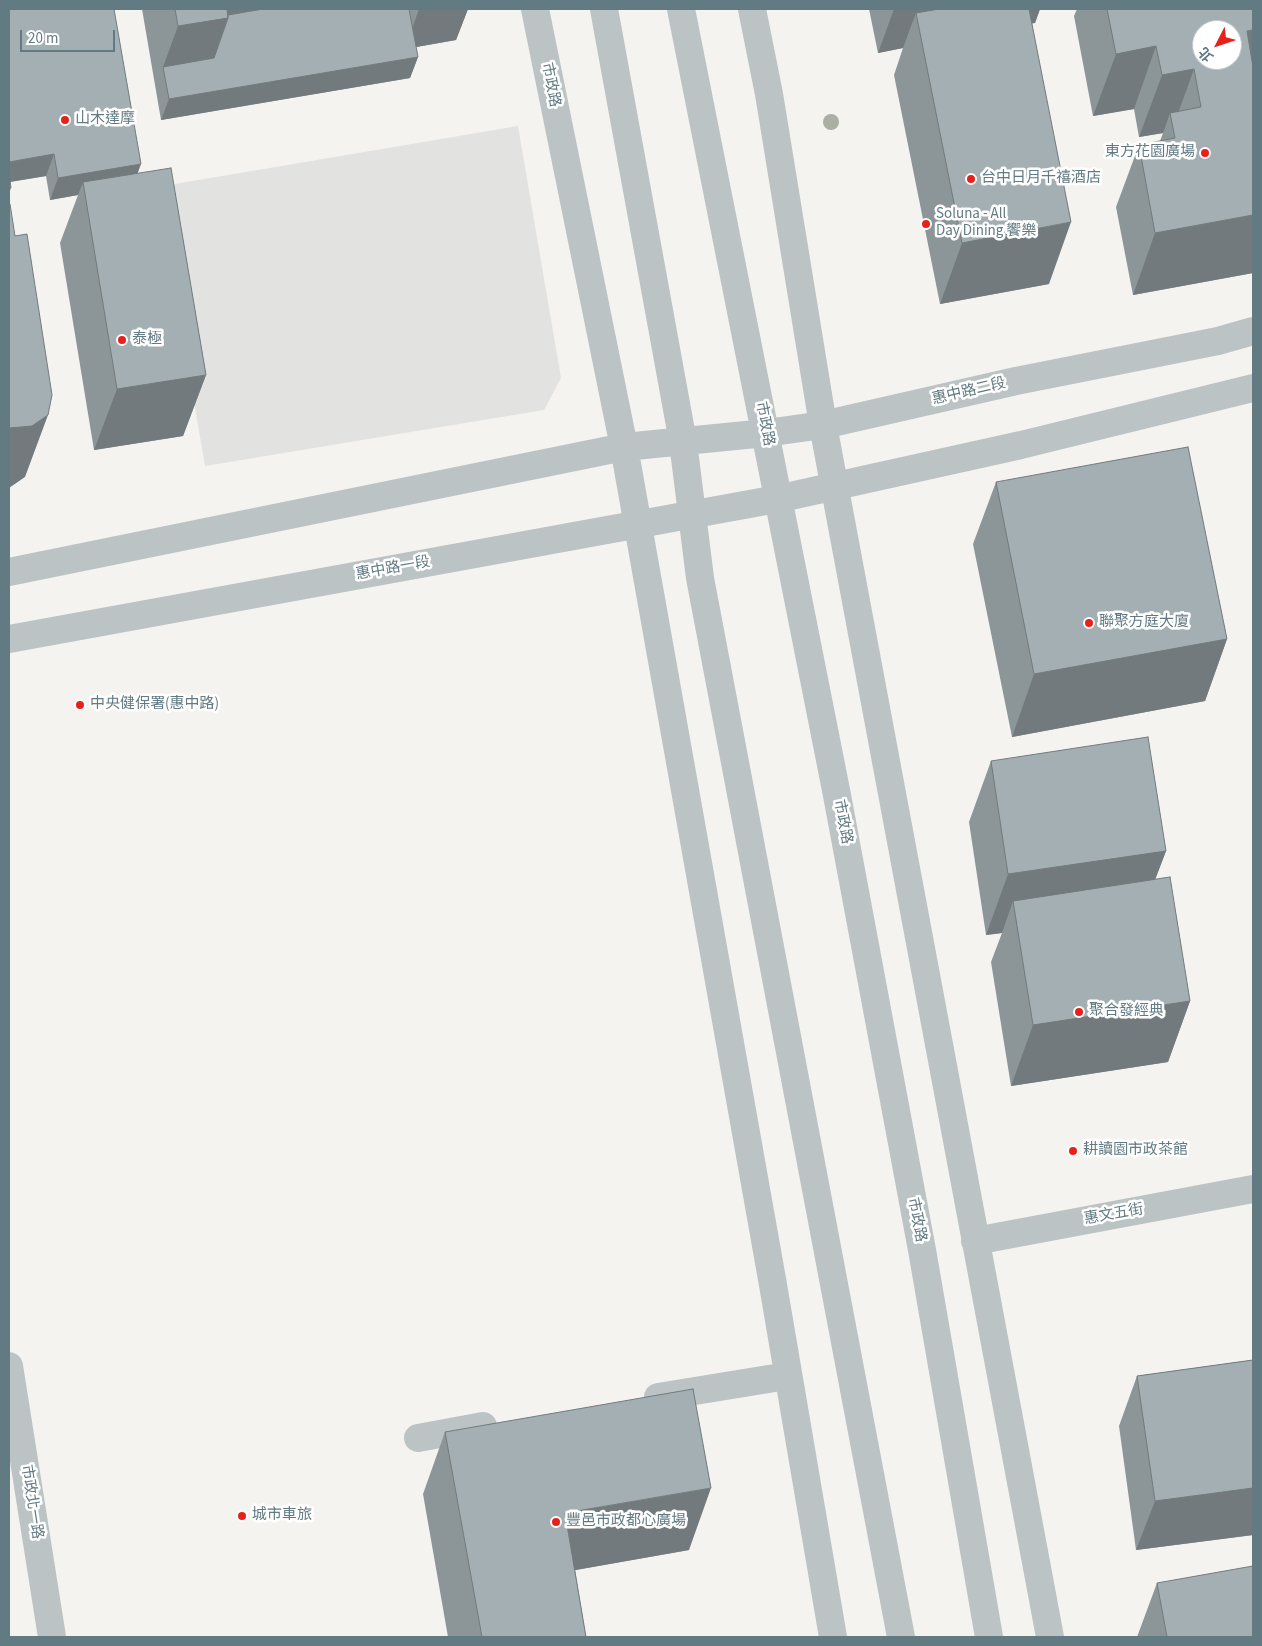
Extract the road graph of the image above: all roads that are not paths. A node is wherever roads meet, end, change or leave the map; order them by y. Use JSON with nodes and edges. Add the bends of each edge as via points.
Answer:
{"nodes":[{"id":1,"x":534,"y":9,"type":"edge"},
{"id":2,"x":604,"y":9,"type":"edge"},
{"id":3,"x":681,"y":9,"type":"edge"},
{"id":4,"x":752,"y":9,"type":"edge"},
{"id":5,"x":1253,"y":331,"type":"edge"},
{"id":6,"x":1253,"y":388,"type":"edge"},
{"id":7,"x":823,"y":425,"type":"junction"},
{"id":8,"x":766,"y":434,"type":"junction"},
{"id":9,"x":683,"y":442,"type":"junction"},
{"id":10,"x":624,"y":448,"type":"junction"},
{"id":11,"x":836,"y":486,"type":"junction"},
{"id":12,"x":777,"y":499,"type":"junction"},
{"id":13,"x":693,"y":514,"type":"junction"},
{"id":14,"x":636,"y":526,"type":"junction"},
{"id":15,"x":9,"y":572,"type":"edge"},
{"id":16,"x":9,"y":639,"type":"edge"},
{"id":17,"x":1253,"y":1189,"type":"edge"},
{"id":18,"x":975,"y":1241,"type":"junction"},
{"id":19,"x":9,"y":1366,"type":"edge"},
{"id":20,"x":788,"y":1376,"type":"junction"},
{"id":21,"x":637,"y":1401,"type":"edge"},
{"id":22,"x":12,"y":1409,"type":"edge"},
{"id":23,"x":507,"y":1422,"type":"edge"},
{"id":24,"x":418,"y":1438,"type":"dead end"},
{"id":25,"x":52,"y":1637,"type":"edge"},
{"id":26,"x":833,"y":1637,"type":"edge"},
{"id":27,"x":901,"y":1637,"type":"edge"},
{"id":28,"x":989,"y":1637,"type":"edge"},
{"id":29,"x":1050,"y":1637,"type":"edge"}],
"edges":[{"from":1,"to":10,"type":"street","name":"市政路"},
{"from":2,"to":9,"type":"street"},
{"from":3,"to":8,"type":"street","name":"市政路"},
{"from":4,"to":7,"type":"street"},
{"from":5,"to":7,"type":"street","name":"惠中路二段"},
{"from":6,"to":11,"type":"street"},
{"from":7,"to":8,"type":"street","name":"惠中路二段"},
{"from":7,"to":11,"type":"street"},
{"from":8,"to":9,"type":"street","name":"惠中路二段"},
{"from":8,"to":12,"type":"street","name":"市政路"},
{"from":9,"to":10,"type":"street"},
{"from":9,"to":13,"type":"street"},
{"from":10,"to":14,"type":"street","name":"市政路"},
{"from":10,"to":15,"type":"street"},
{"from":11,"to":12,"type":"street"},
{"from":11,"to":18,"type":"street"},
{"from":12,"to":13,"type":"street","name":"惠中路一段"},
{"from":12,"to":28,"type":"street","name":"市政路","via":[[836,790],[920,1240]]},
{"from":13,"to":14,"type":"street","name":"惠中路一段"},
{"from":13,"to":27,"type":"street","via":[[704,598]]},
{"from":14,"to":16,"type":"street","name":"惠中路一段"},
{"from":14,"to":20,"type":"street","name":"市政路"},
{"from":17,"to":18,"type":"street","name":"惠文五街"},
{"from":18,"to":29,"type":"street"},
{"from":19,"to":22,"type":"street","name":"市政北一路"},
{"from":20,"to":21,"type":"street"},
{"from":20,"to":26,"type":"street","name":"市政路"},
{"from":22,"to":25,"type":"street","name":"市政北一路"},
{"from":23,"to":24,"type":"street"}]}
